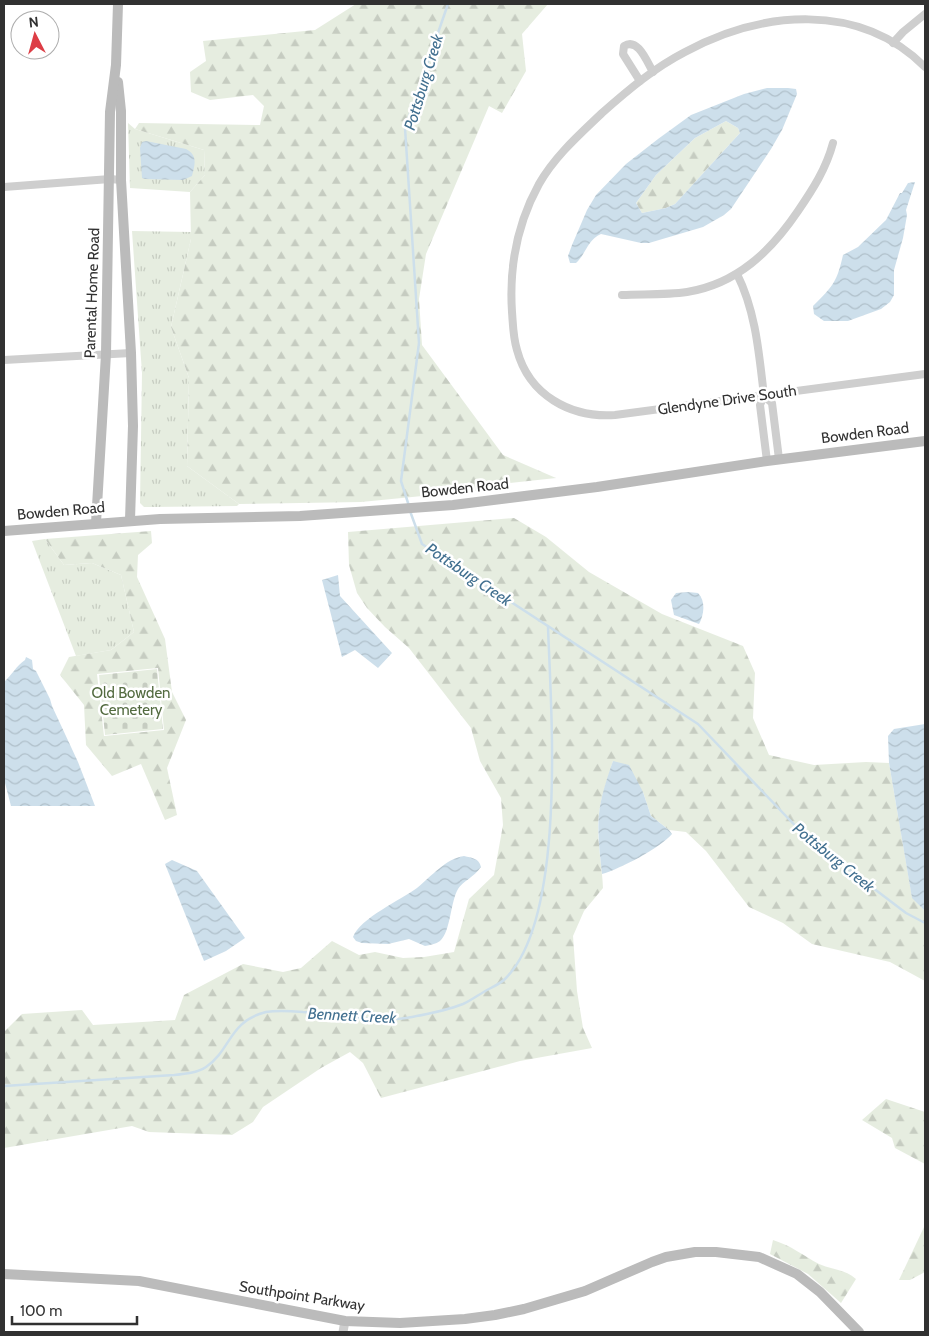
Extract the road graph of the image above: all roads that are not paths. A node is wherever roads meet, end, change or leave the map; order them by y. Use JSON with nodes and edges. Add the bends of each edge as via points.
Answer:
{"nodes":[{"id":1,"x":118,"y":4,"type":"edge"},
{"id":2,"x":925,"y":14,"type":"edge"},
{"id":3,"x":893,"y":43,"type":"junction"},
{"id":4,"x":116,"y":65,"type":"junction"},
{"id":5,"x":925,"y":67,"type":"edge"},
{"id":6,"x":653,"y":72,"type":"junction"},
{"id":7,"x":640,"y":81,"type":"junction"},
{"id":8,"x":833,"y":144,"type":"dead end"},
{"id":9,"x":110,"y":179,"type":"junction"},
{"id":10,"x":121,"y":180,"type":"junction"},
{"id":11,"x":4,"y":186,"type":"edge"},
{"id":12,"x":109,"y":216,"type":"junction"},
{"id":13,"x":123,"y":216,"type":"junction"},
{"id":14,"x":737,"y":274,"type":"junction"},
{"id":15,"x":622,"y":295,"type":"dead end"},
{"id":16,"x":106,"y":354,"type":"junction"},
{"id":17,"x":131,"y":354,"type":"junction"},
{"id":18,"x":4,"y":360,"type":"edge"},
{"id":19,"x":925,"y":374,"type":"edge"},
{"id":20,"x":764,"y":396,"type":"junction"},
{"id":21,"x":925,"y":440,"type":"edge"},
{"id":22,"x":779,"y":459,"type":"junction"},
{"id":23,"x":767,"y":461,"type":"junction"},
{"id":24,"x":130,"y":520,"type":"junction"},
{"id":25,"x":96,"y":523,"type":"junction"},
{"id":26,"x":4,"y":531,"type":"edge"},
{"id":27,"x":4,"y":1274,"type":"edge"},
{"id":28,"x":345,"y":1321,"type":"junction"},
{"id":29,"x":343,"y":1332,"type":"edge"},
{"id":30,"x":859,"y":1332,"type":"edge"}],
"edges":[{"from":1,"to":4,"type":"main road","name":"Parental Home Road"},
{"from":2,"to":3,"type":"street"},
{"from":3,"to":5,"type":"street"},
{"from":3,"to":6,"type":"street","via":[[849,24],[816,19],[783,20],[702,43]]},
{"from":4,"to":9,"type":"main road","name":"Parental Home Road","via":[[110,112]]},
{"from":4,"to":10,"type":"main road","name":"Parental Home Road","via":[[121,111]]},
{"from":6,"to":7,"type":"street"},
{"from":6,"to":7,"type":"street","via":[[638,46],[628,43],[623,54]]},
{"from":7,"to":20,"type":"street","name":"Glendyne Drive South","via":[[558,156],[531,199],[514,251],[512,270],[514,339],[522,364],[536,387],[561,406],[600,416]]},
{"from":8,"to":14,"type":"street","via":[[829,161],[818,182],[785,230],[764,254]]},
{"from":9,"to":10,"type":"street"},
{"from":9,"to":11,"type":"street"},
{"from":9,"to":12,"type":"main road","name":"Parental Home Road"},
{"from":10,"to":13,"type":"main road","name":"Parental Home Road"},
{"from":12,"to":13,"type":"street"},
{"from":12,"to":16,"type":"main road","name":"Parental Home Road"},
{"from":13,"to":17,"type":"main road","name":"Parental Home Road"},
{"from":14,"to":15,"type":"street","via":[[688,292]]},
{"from":14,"to":20,"type":"street","via":[[754,323]]},
{"from":16,"to":17,"type":"street"},
{"from":16,"to":18,"type":"street"},
{"from":16,"to":25,"type":"main road","name":"Parental Home Road"},
{"from":17,"to":24,"type":"main road","name":"Parental Home Road"},
{"from":19,"to":20,"type":"street","name":"Glendyne Drive South"},
{"from":20,"to":22,"type":"street","via":[[772,403]]},
{"from":20,"to":23,"type":"street","via":[[760,405]]},
{"from":21,"to":22,"type":"main road","name":"Bowden Road"},
{"from":22,"to":23,"type":"main road","name":"Bowden Road"},
{"from":23,"to":24,"type":"main road","name":"Bowden Road","via":[[453,505],[347,514]]},
{"from":24,"to":25,"type":"main road","name":"Bowden Road"},
{"from":25,"to":26,"type":"main road","name":"Bowden Road"},
{"from":27,"to":28,"type":"main road","name":"Southpoint Parkway","via":[[139,1281]]},
{"from":28,"to":29,"type":"street"},
{"from":28,"to":30,"type":"main road","name":"Southpoint Parkway","via":[[400,1323],[495,1315],[585,1291],[666,1257],[711,1252],[759,1258],[786,1268],[820,1292]]}]}
